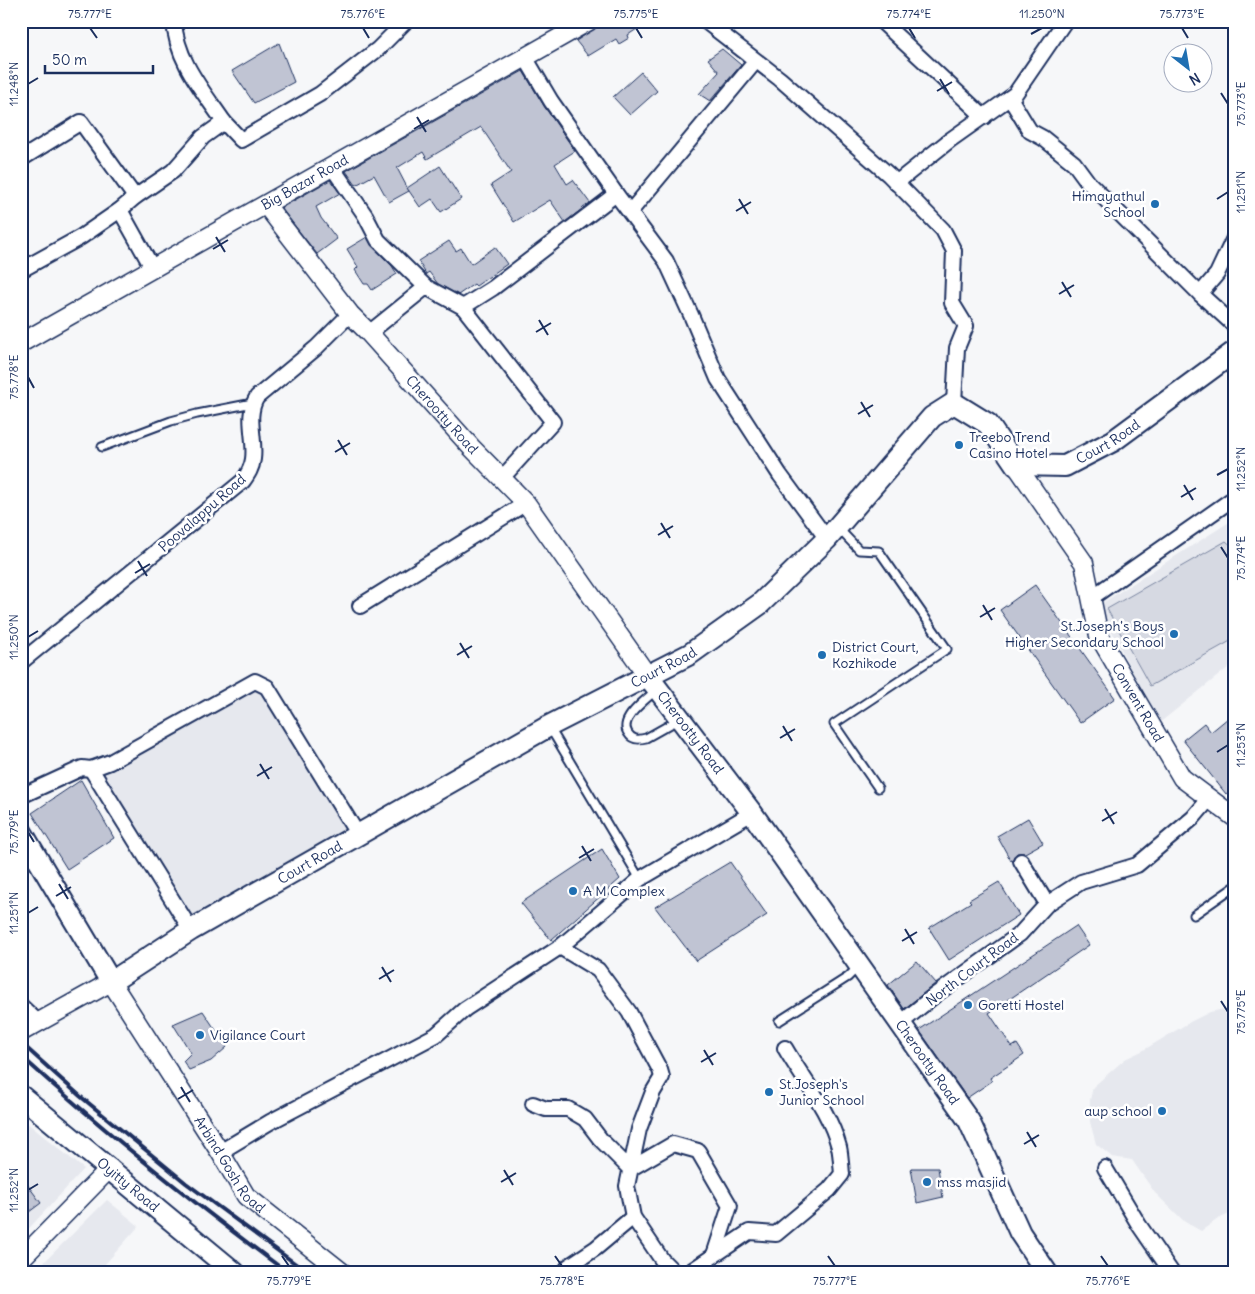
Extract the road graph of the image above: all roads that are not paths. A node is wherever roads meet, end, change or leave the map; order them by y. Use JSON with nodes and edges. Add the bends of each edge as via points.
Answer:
{"nodes":[{"id":1,"x":174,"y":21,"type":"edge"},
{"id":2,"x":406,"y":21,"type":"edge"},
{"id":3,"x":588,"y":21,"type":"edge"},
{"id":4,"x":705,"y":21,"type":"edge"},
{"id":5,"x":881,"y":21,"type":"edge"},
{"id":6,"x":1065,"y":21,"type":"edge"},
{"id":7,"x":525,"y":57,"type":"junction"},
{"id":8,"x":755,"y":62,"type":"junction"},
{"id":9,"x":1010,"y":98,"type":"junction"},
{"id":10,"x":984,"y":117,"type":"junction"},
{"id":11,"x":224,"y":122,"type":"junction"},
{"id":12,"x":21,"y":159,"type":"edge"},
{"id":13,"x":332,"y":168,"type":"junction"},
{"id":14,"x":896,"y":184,"type":"junction"},
{"id":15,"x":616,"y":194,"type":"junction"},
{"id":16,"x":135,"y":197,"type":"junction"},
{"id":17,"x":266,"y":205,"type":"junction"},
{"id":18,"x":120,"y":210,"type":"junction"},
{"id":19,"x":630,"y":212,"type":"junction"},
{"id":20,"x":1234,"y":238,"type":"edge"},
{"id":21,"x":153,"y":269,"type":"junction"},
{"id":22,"x":21,"y":270,"type":"edge"},
{"id":23,"x":426,"y":287,"type":"junction"},
{"id":24,"x":1200,"y":294,"type":"junction"},
{"id":25,"x":463,"y":307,"type":"junction"},
{"id":26,"x":350,"y":314,"type":"junction"},
{"id":27,"x":1234,"y":325,"type":"edge"},
{"id":28,"x":369,"y":333,"type":"junction"},
{"id":29,"x":21,"y":343,"type":"edge"},
{"id":30,"x":1234,"y":352,"type":"edge"},
{"id":31,"x":254,"y":403,"type":"junction"},
{"id":32,"x":954,"y":403,"type":"junction"},
{"id":33,"x":102,"y":447,"type":"dead end"},
{"id":34,"x":1016,"y":465,"type":"junction"},
{"id":35,"x":502,"y":478,"type":"junction"},
{"id":36,"x":1234,"y":498,"type":"edge"},
{"id":37,"x":526,"y":503,"type":"junction"},
{"id":38,"x":832,"y":533,"type":"junction"},
{"id":39,"x":1091,"y":598,"type":"junction"},
{"id":40,"x":360,"y":606,"type":"dead end"},
{"id":41,"x":21,"y":662,"type":"edge"},
{"id":42,"x":652,"y":682,"type":"junction"},
{"id":43,"x":680,"y":719,"type":"junction"},
{"id":44,"x":549,"y":726,"type":"junction"},
{"id":45,"x":91,"y":769,"type":"junction"},
{"id":46,"x":878,"y":788,"type":"dead end"},
{"id":47,"x":21,"y":796,"type":"edge"},
{"id":48,"x":1210,"y":798,"type":"junction"},
{"id":49,"x":752,"y":813,"type":"junction"},
{"id":50,"x":1234,"y":817,"type":"edge"},
{"id":51,"x":21,"y":831,"type":"edge"},
{"id":52,"x":358,"y":835,"type":"junction"},
{"id":53,"x":1021,"y":861,"type":"dead end"},
{"id":54,"x":640,"y":878,"type":"junction"},
{"id":55,"x":1234,"y":887,"type":"edge"},
{"id":56,"x":1047,"y":904,"type":"junction"},
{"id":57,"x":1194,"y":915,"type":"dead end"},
{"id":58,"x":191,"y":930,"type":"junction"},
{"id":59,"x":560,"y":946,"type":"junction"},
{"id":60,"x":859,"y":966,"type":"junction"},
{"id":61,"x":111,"y":982,"type":"junction"},
{"id":62,"x":21,"y":1006,"type":"edge"},
{"id":63,"x":779,"y":1022,"type":"dead end"},
{"id":64,"x":38,"y":1023,"type":"junction"},
{"id":65,"x":901,"y":1023,"type":"junction"},
{"id":66,"x":21,"y":1032,"type":"edge"},
{"id":67,"x":785,"y":1048,"type":"dead end"},
{"id":68,"x":21,"y":1096,"type":"edge"},
{"id":69,"x":532,"y":1104,"type":"dead end"},
{"id":70,"x":220,"y":1152,"type":"junction"},
{"id":71,"x":110,"y":1168,"type":"junction"},
{"id":72,"x":1105,"y":1168,"type":"dead end"},
{"id":73,"x":630,"y":1169,"type":"junction"},
{"id":74,"x":633,"y":1216,"type":"junction"},
{"id":75,"x":714,"y":1255,"type":"junction"},
{"id":76,"x":21,"y":1259,"type":"edge"},
{"id":77,"x":235,"y":1273,"type":"edge"},
{"id":78,"x":343,"y":1273,"type":"edge"},
{"id":79,"x":564,"y":1273,"type":"edge"},
{"id":80,"x":675,"y":1273,"type":"edge"},
{"id":81,"x":688,"y":1273,"type":"edge"},
{"id":82,"x":1047,"y":1273,"type":"edge"},
{"id":83,"x":1172,"y":1273,"type":"edge"}],
"edges":[{"from":1,"to":11,"type":"street","via":[[175,34],[187,66]]},
{"from":2,"to":11,"type":"street","via":[[378,49],[320,94],[240,140]]},
{"from":3,"to":7,"type":"street","name":"Big Bazar Road"},
{"from":4,"to":8,"type":"street"},
{"from":5,"to":10,"type":"street"},
{"from":6,"to":9,"type":"street"},
{"from":7,"to":13,"type":"street","name":"Big Bazar Road"},
{"from":7,"to":15,"type":"street","via":[[551,101]]},
{"from":8,"to":14,"type":"street","via":[[780,80]]},
{"from":8,"to":19,"type":"street"},
{"from":9,"to":10,"type":"street"},
{"from":9,"to":24,"type":"street","via":[[1030,131],[1074,163],[1088,182]]},
{"from":10,"to":14,"type":"street"},
{"from":11,"to":16,"type":"street","via":[[203,137],[173,171]]},
{"from":12,"to":16,"type":"street","via":[[81,122]]},
{"from":13,"to":17,"type":"street","name":"Big Bazar Road"},
{"from":13,"to":23,"type":"street","via":[[365,215],[378,240]]},
{"from":14,"to":32,"type":"street","via":[[943,230],[954,251],[952,303],[966,326],[957,348]]},
{"from":15,"to":19,"type":"street"},
{"from":15,"to":25,"type":"street","via":[[493,288]]},
{"from":16,"to":18,"type":"street"},
{"from":17,"to":21,"type":"street","name":"Big Bazar Road"},
{"from":17,"to":26,"type":"street","name":"Cherootty Road"},
{"from":18,"to":21,"type":"street"},
{"from":18,"to":22,"type":"street","via":[[81,237]]},
{"from":19,"to":38,"type":"street","via":[[666,261],[718,380],[780,475]]},
{"from":20,"to":24,"type":"street","via":[[1217,274]]},
{"from":21,"to":29,"type":"street","name":"Big Bazar Road"},
{"from":23,"to":25,"type":"street"},
{"from":23,"to":28,"type":"street"},
{"from":24,"to":27,"type":"street"},
{"from":25,"to":35,"type":"street","via":[[553,422]]},
{"from":26,"to":28,"type":"street","name":"Cherootty Road"},
{"from":26,"to":31,"type":"street"},
{"from":28,"to":35,"type":"street","name":"Cherootty Road"},
{"from":30,"to":34,"type":"main road","name":"Court Road","via":[[1114,441],[1065,466]]},
{"from":31,"to":33,"type":"lane","via":[[171,421]]},
{"from":31,"to":41,"type":"street","name":"Poovalappu Road","via":[[251,426],[253,459],[243,481]]},
{"from":32,"to":34,"type":"main road","via":[[988,424]]},
{"from":32,"to":38,"type":"main road","name":"Court Road","via":[[932,417]]},
{"from":34,"to":39,"type":"street","name":"Convent Road","via":[[1084,563]]},
{"from":35,"to":37,"type":"street","name":"Cherootty Road"},
{"from":36,"to":39,"type":"street"},
{"from":37,"to":40,"type":"street"},
{"from":37,"to":42,"type":"street","name":"Cherootty Road"},
{"from":38,"to":42,"type":"main road","name":"Court Road","via":[[760,604]]},
{"from":38,"to":46,"type":"lane","via":[[859,550],[879,551],[947,649],[834,724]]},
{"from":39,"to":48,"type":"street","name":"Convent Road","via":[[1099,636],[1182,778]]},
{"from":42,"to":43,"type":"main road","name":"Cherootty Road"},
{"from":42,"to":43,"type":"lane","via":[[626,722],[630,736],[646,738]]},
{"from":42,"to":44,"type":"main road","name":"Court Road"},
{"from":43,"to":49,"type":"main road","name":"Cherootty Road"},
{"from":44,"to":52,"type":"main road","name":"Court Road"},
{"from":44,"to":54,"type":"lane"},
{"from":45,"to":47,"type":"street","via":[[82,768]]},
{"from":45,"to":52,"type":"street","via":[[110,762],[255,681],[267,687]]},
{"from":45,"to":58,"type":"street"},
{"from":48,"to":50,"type":"street","name":"Convent Road"},
{"from":48,"to":56,"type":"street","name":"North Court Road","via":[[1193,818],[1137,865],[1081,882]]},
{"from":49,"to":54,"type":"street"},
{"from":49,"to":60,"type":"main road","name":"Cherootty Road"},
{"from":51,"to":61,"type":"main road"},
{"from":52,"to":58,"type":"main road","name":"Court Road"},
{"from":53,"to":56,"type":"street"},
{"from":54,"to":59,"type":"street"},
{"from":55,"to":57,"type":"lane"},
{"from":56,"to":65,"type":"street","name":"North Court Road","via":[[1020,934]]},
{"from":58,"to":61,"type":"main road","name":"Court Road"},
{"from":59,"to":70,"type":"street","via":[[465,1009],[436,1035],[270,1122]]},
{"from":59,"to":73,"type":"street","via":[[598,970],[630,1012],[660,1070],[662,1077],[640,1129]]},
{"from":60,"to":63,"type":"lane","via":[[848,977]]},
{"from":60,"to":65,"type":"main road","name":"Cherootty Road"},
{"from":61,"to":64,"type":"street","name":"Court Road"},
{"from":61,"to":70,"type":"street","name":"Arbind Gosh Road"},
{"from":62,"to":64,"type":"street"},
{"from":64,"to":66,"type":"street","name":"Court Road"},
{"from":65,"to":82,"type":"main road","name":"Cherootty Road","via":[[969,1121],[1020,1233]]},
{"from":67,"to":75,"type":"street","via":[[832,1127],[842,1174],[829,1190],[776,1234],[749,1232]]},
{"from":68,"to":71,"type":"main road","name":"Oyitty Road"},
{"from":69,"to":73,"type":"street","via":[[546,1109],[568,1109],[585,1120]]},
{"from":70,"to":78,"type":"street","name":"Arbind Gosh Road","via":[[246,1196]]},
{"from":71,"to":76,"type":"street"},
{"from":71,"to":77,"type":"main road","name":"Oyitty Road"},
{"from":72,"to":83,"type":"street"},
{"from":73,"to":74,"type":"street","via":[[627,1186]]},
{"from":73,"to":75,"type":"street","via":[[673,1144],[698,1152],[730,1206]]},
{"from":74,"to":79,"type":"street"},
{"from":74,"to":80,"type":"street","via":[[662,1260]]},
{"from":75,"to":81,"type":"street"}]}
